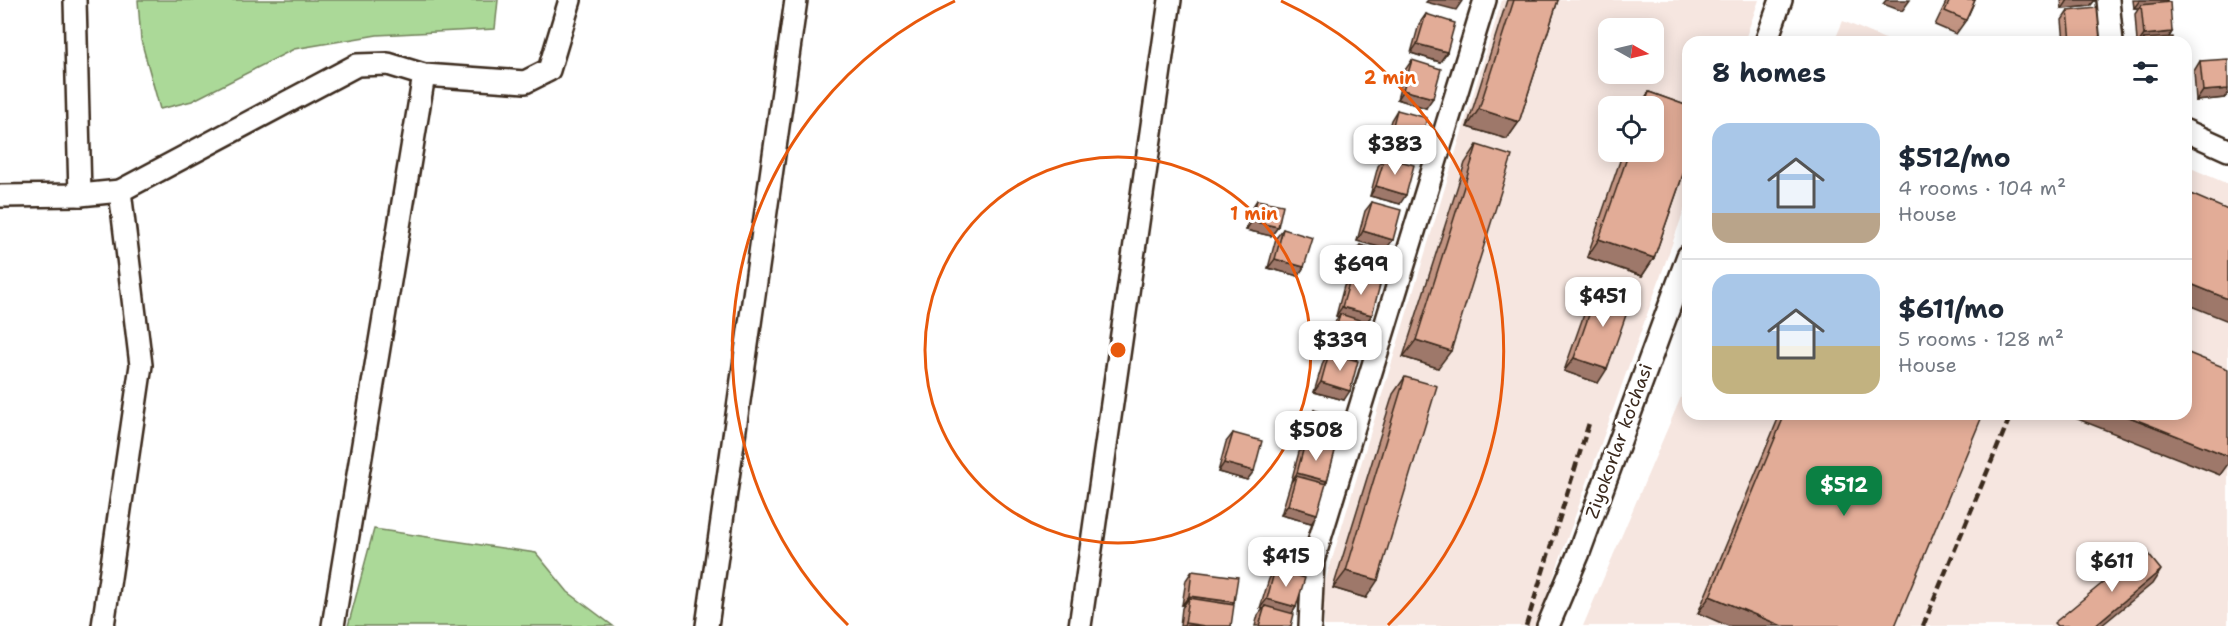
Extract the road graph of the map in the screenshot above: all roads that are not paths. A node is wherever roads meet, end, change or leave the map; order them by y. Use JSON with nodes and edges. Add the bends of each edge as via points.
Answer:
{"nodes":[{"id":1,"x":75,"y":0,"type":"edge"},
{"id":2,"x":570,"y":0,"type":"edge"},
{"id":3,"x":796,"y":0,"type":"edge"},
{"id":4,"x":1170,"y":0,"type":"edge"},
{"id":5,"x":1485,"y":0,"type":"edge"},
{"id":6,"x":1781,"y":0,"type":"edge"},
{"id":7,"x":2108,"y":0,"type":"edge"},
{"id":8,"x":1768,"y":36,"type":"edge"},
{"id":9,"x":2111,"y":36,"type":"edge"},
{"id":10,"x":424,"y":75,"type":"junction"},
{"id":11,"x":2192,"y":134,"type":"edge"},
{"id":12,"x":2228,"y":150,"type":"edge"},
{"id":13,"x":120,"y":191,"type":"junction"},
{"id":14,"x":80,"y":195,"type":"junction"},
{"id":15,"x":0,"y":196,"type":"edge"},
{"id":16,"x":1682,"y":272,"type":"edge"},
{"id":17,"x":103,"y":626,"type":"edge"},
{"id":18,"x":333,"y":626,"type":"edge"},
{"id":19,"x":707,"y":626,"type":"edge"},
{"id":20,"x":1080,"y":626,"type":"edge"},
{"id":21,"x":1310,"y":626,"type":"edge"},
{"id":22,"x":1548,"y":626,"type":"edge"}],
"edges":[{"from":1,"to":14,"type":"street"},
{"from":2,"to":10,"type":"street","via":[[549,70],[525,82]]},
{"from":3,"to":19,"type":"street"},
{"from":4,"to":20,"type":"street"},
{"from":5,"to":21,"type":"street","via":[[1313,561]]},
{"from":6,"to":8,"type":"street"},
{"from":7,"to":9,"type":"street"},
{"from":10,"to":13,"type":"street","via":[[388,64],[357,65]]},
{"from":10,"to":18,"type":"street"},
{"from":11,"to":12,"type":"street"},
{"from":13,"to":14,"type":"street"},
{"from":13,"to":17,"type":"street","via":[[141,365]]},
{"from":14,"to":15,"type":"street"},
{"from":16,"to":22,"type":"street","name":"Ziyokorlar ko'chasi"}]}
